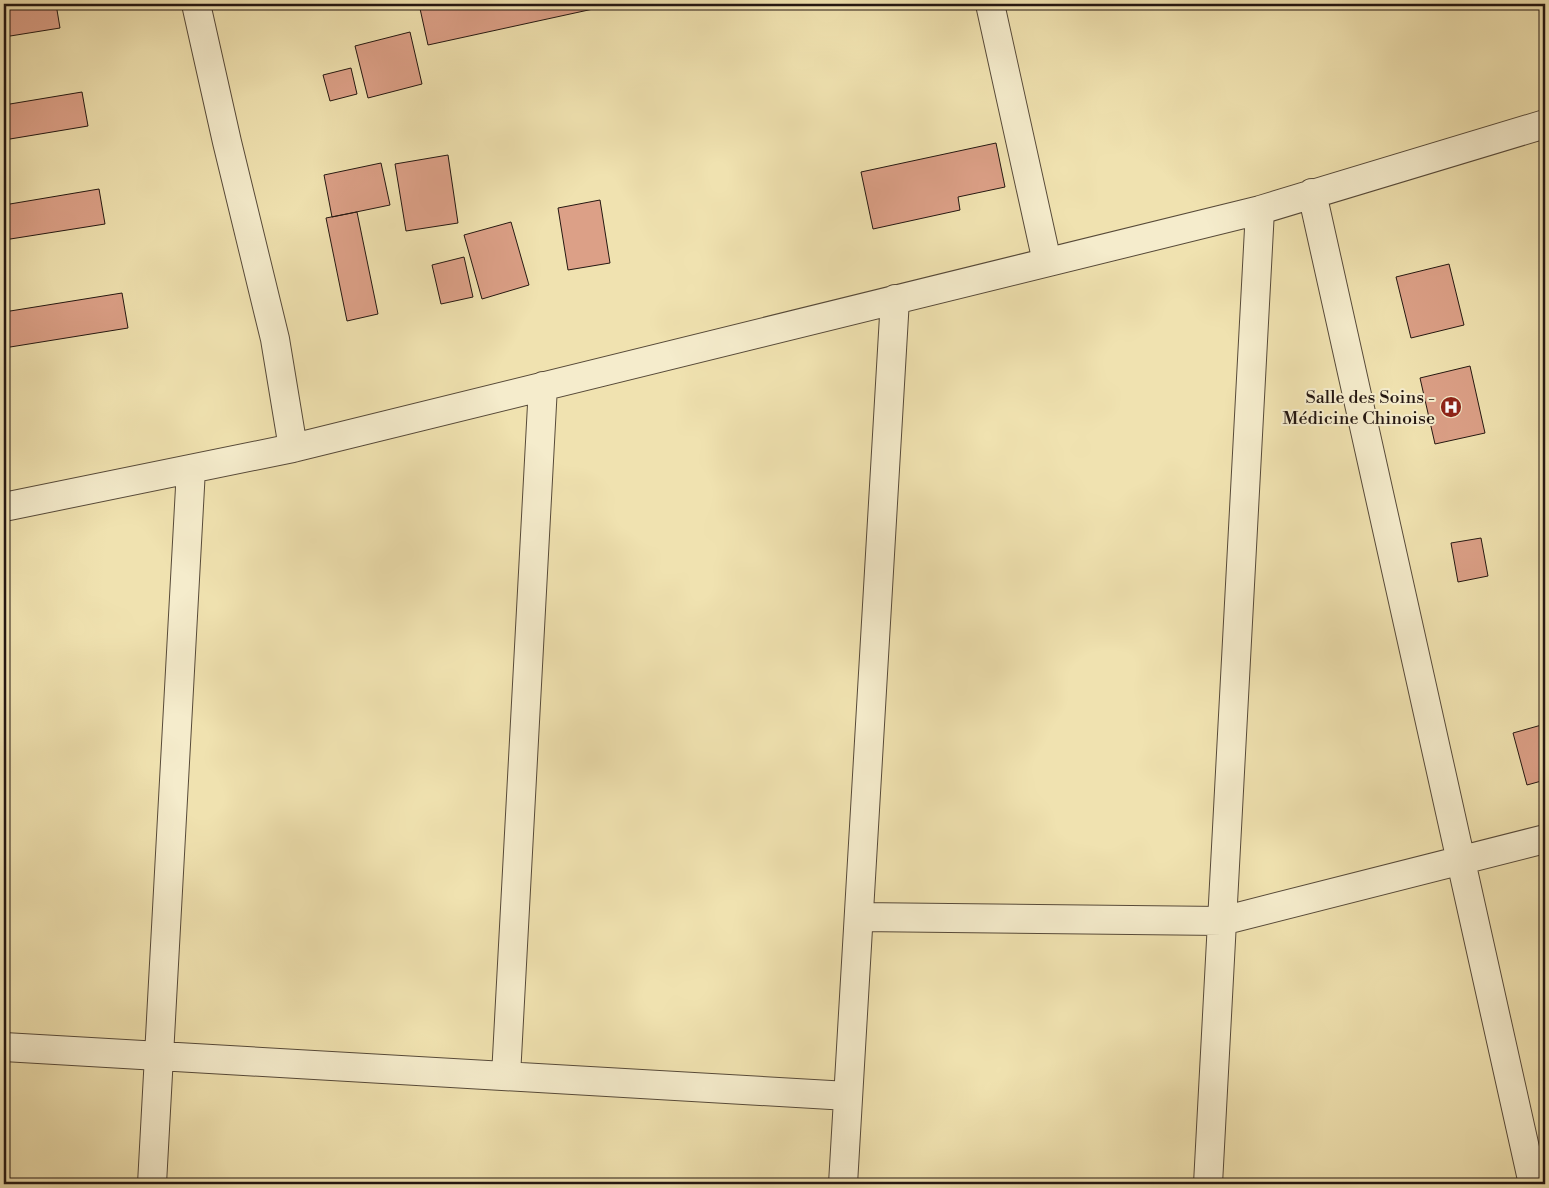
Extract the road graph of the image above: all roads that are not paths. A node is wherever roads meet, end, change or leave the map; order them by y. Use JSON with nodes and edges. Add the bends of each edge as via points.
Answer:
{"nodes":[{"id":1,"x":198,"y":4,"type":"edge"},
{"id":2,"x":990,"y":4,"type":"edge"},
{"id":3,"x":1545,"y":124,"type":"edge"},
{"id":4,"x":1312,"y":193,"type":"junction"},
{"id":5,"x":1260,"y":210,"type":"junction"},
{"id":6,"x":1047,"y":262,"type":"junction"},
{"id":7,"x":895,"y":299,"type":"junction"},
{"id":8,"x":543,"y":386,"type":"junction"},
{"id":9,"x":293,"y":448,"type":"junction"},
{"id":10,"x":191,"y":469,"type":"junction"},
{"id":11,"x":4,"y":508,"type":"edge"},
{"id":12,"x":1545,"y":839,"type":"edge"},
{"id":13,"x":1461,"y":861,"type":"junction"},
{"id":14,"x":859,"y":916,"type":"junction"},
{"id":15,"x":1222,"y":921,"type":"junction"},
{"id":16,"x":4,"y":1047,"type":"edge"},
{"id":17,"x":159,"y":1056,"type":"junction"},
{"id":18,"x":506,"y":1076,"type":"junction"},
{"id":19,"x":848,"y":1096,"type":"junction"},
{"id":20,"x":152,"y":1184,"type":"edge"},
{"id":21,"x":843,"y":1184,"type":"edge"},
{"id":22,"x":1208,"y":1184,"type":"edge"},
{"id":23,"x":1533,"y":1184,"type":"edge"}],
"edges":[{"from":1,"to":9,"type":"street","via":[[227,142],[275,339]]},
{"from":2,"to":6,"type":"street"},
{"from":3,"to":4,"type":"street"},
{"from":4,"to":5,"type":"street"},
{"from":4,"to":13,"type":"street"},
{"from":5,"to":6,"type":"street"},
{"from":5,"to":15,"type":"street"},
{"from":6,"to":7,"type":"street"},
{"from":7,"to":8,"type":"street"},
{"from":7,"to":14,"type":"street"},
{"from":8,"to":9,"type":"street"},
{"from":8,"to":18,"type":"street"},
{"from":9,"to":10,"type":"street"},
{"from":10,"to":11,"type":"street"},
{"from":10,"to":17,"type":"street"},
{"from":12,"to":13,"type":"street"},
{"from":13,"to":15,"type":"street"},
{"from":13,"to":23,"type":"street"},
{"from":14,"to":15,"type":"street"},
{"from":14,"to":19,"type":"street"},
{"from":15,"to":22,"type":"street"},
{"from":16,"to":17,"type":"street"},
{"from":17,"to":18,"type":"street"},
{"from":17,"to":20,"type":"street"},
{"from":18,"to":19,"type":"street"},
{"from":19,"to":21,"type":"street"}]}
